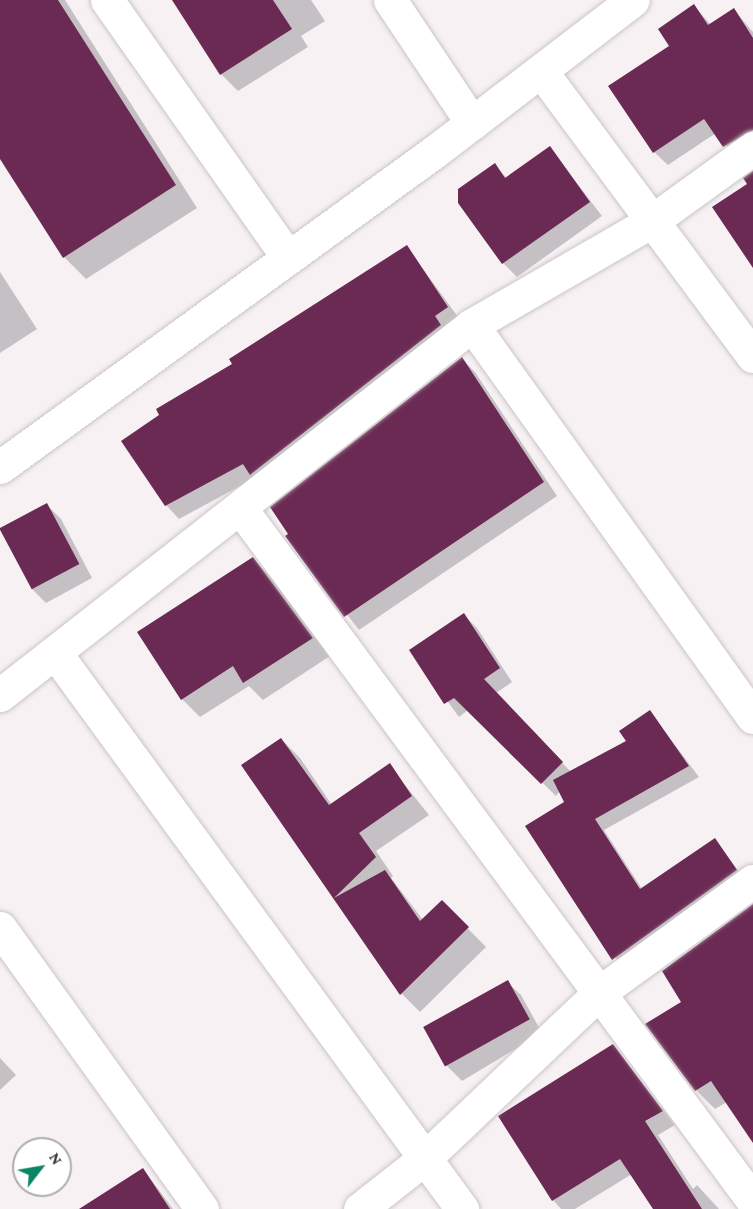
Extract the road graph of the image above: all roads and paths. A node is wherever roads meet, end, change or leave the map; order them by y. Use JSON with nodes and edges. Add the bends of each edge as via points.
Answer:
{"nodes":[{"id":1,"x":107,"y":0,"type":"edge"},
{"id":2,"x":390,"y":0,"type":"edge"},
{"id":3,"x":633,"y":0,"type":"edge"},
{"id":4,"x":541,"y":71,"type":"junction"},
{"id":5,"x":472,"y":123,"type":"junction"},
{"id":6,"x":753,"y":148,"type":"edge"},
{"id":7,"x":652,"y":221,"type":"junction"},
{"id":8,"x":288,"y":258,"type":"junction"},
{"id":9,"x":472,"y":325,"type":"junction"},
{"id":10,"x":753,"y":356,"type":"edge"},
{"id":11,"x":0,"y":467,"type":"edge"},
{"id":12,"x":241,"y":509,"type":"junction"},
{"id":13,"x":56,"y":654,"type":"junction"},
{"id":14,"x":0,"y":695,"type":"edge"},
{"id":15,"x":753,"y":717,"type":"edge"},
{"id":16,"x":753,"y":881,"type":"edge"},
{"id":17,"x":0,"y":928,"type":"edge"},
{"id":18,"x":600,"y":992,"type":"junction"},
{"id":19,"x":425,"y":1158,"type":"junction"},
{"id":20,"x":753,"y":1201,"type":"edge"},
{"id":21,"x":202,"y":1209,"type":"edge"},
{"id":22,"x":360,"y":1209,"type":"edge"},
{"id":23,"x":462,"y":1209,"type":"edge"}],
"edges":[{"from":1,"to":8,"type":"street"},
{"from":2,"to":5,"type":"street"},
{"from":3,"to":4,"type":"street"},
{"from":4,"to":5,"type":"street"},
{"from":4,"to":7,"type":"street"},
{"from":5,"to":8,"type":"street"},
{"from":6,"to":7,"type":"street"},
{"from":7,"to":9,"type":"street"},
{"from":7,"to":10,"type":"street"},
{"from":8,"to":11,"type":"street"},
{"from":9,"to":12,"type":"street"},
{"from":9,"to":15,"type":"street"},
{"from":12,"to":13,"type":"street"},
{"from":12,"to":18,"type":"street"},
{"from":13,"to":14,"type":"street"},
{"from":13,"to":19,"type":"street"},
{"from":16,"to":18,"type":"street"},
{"from":17,"to":21,"type":"street"},
{"from":18,"to":19,"type":"street"},
{"from":18,"to":20,"type":"street"},
{"from":19,"to":22,"type":"street"},
{"from":19,"to":23,"type":"street"}]}
